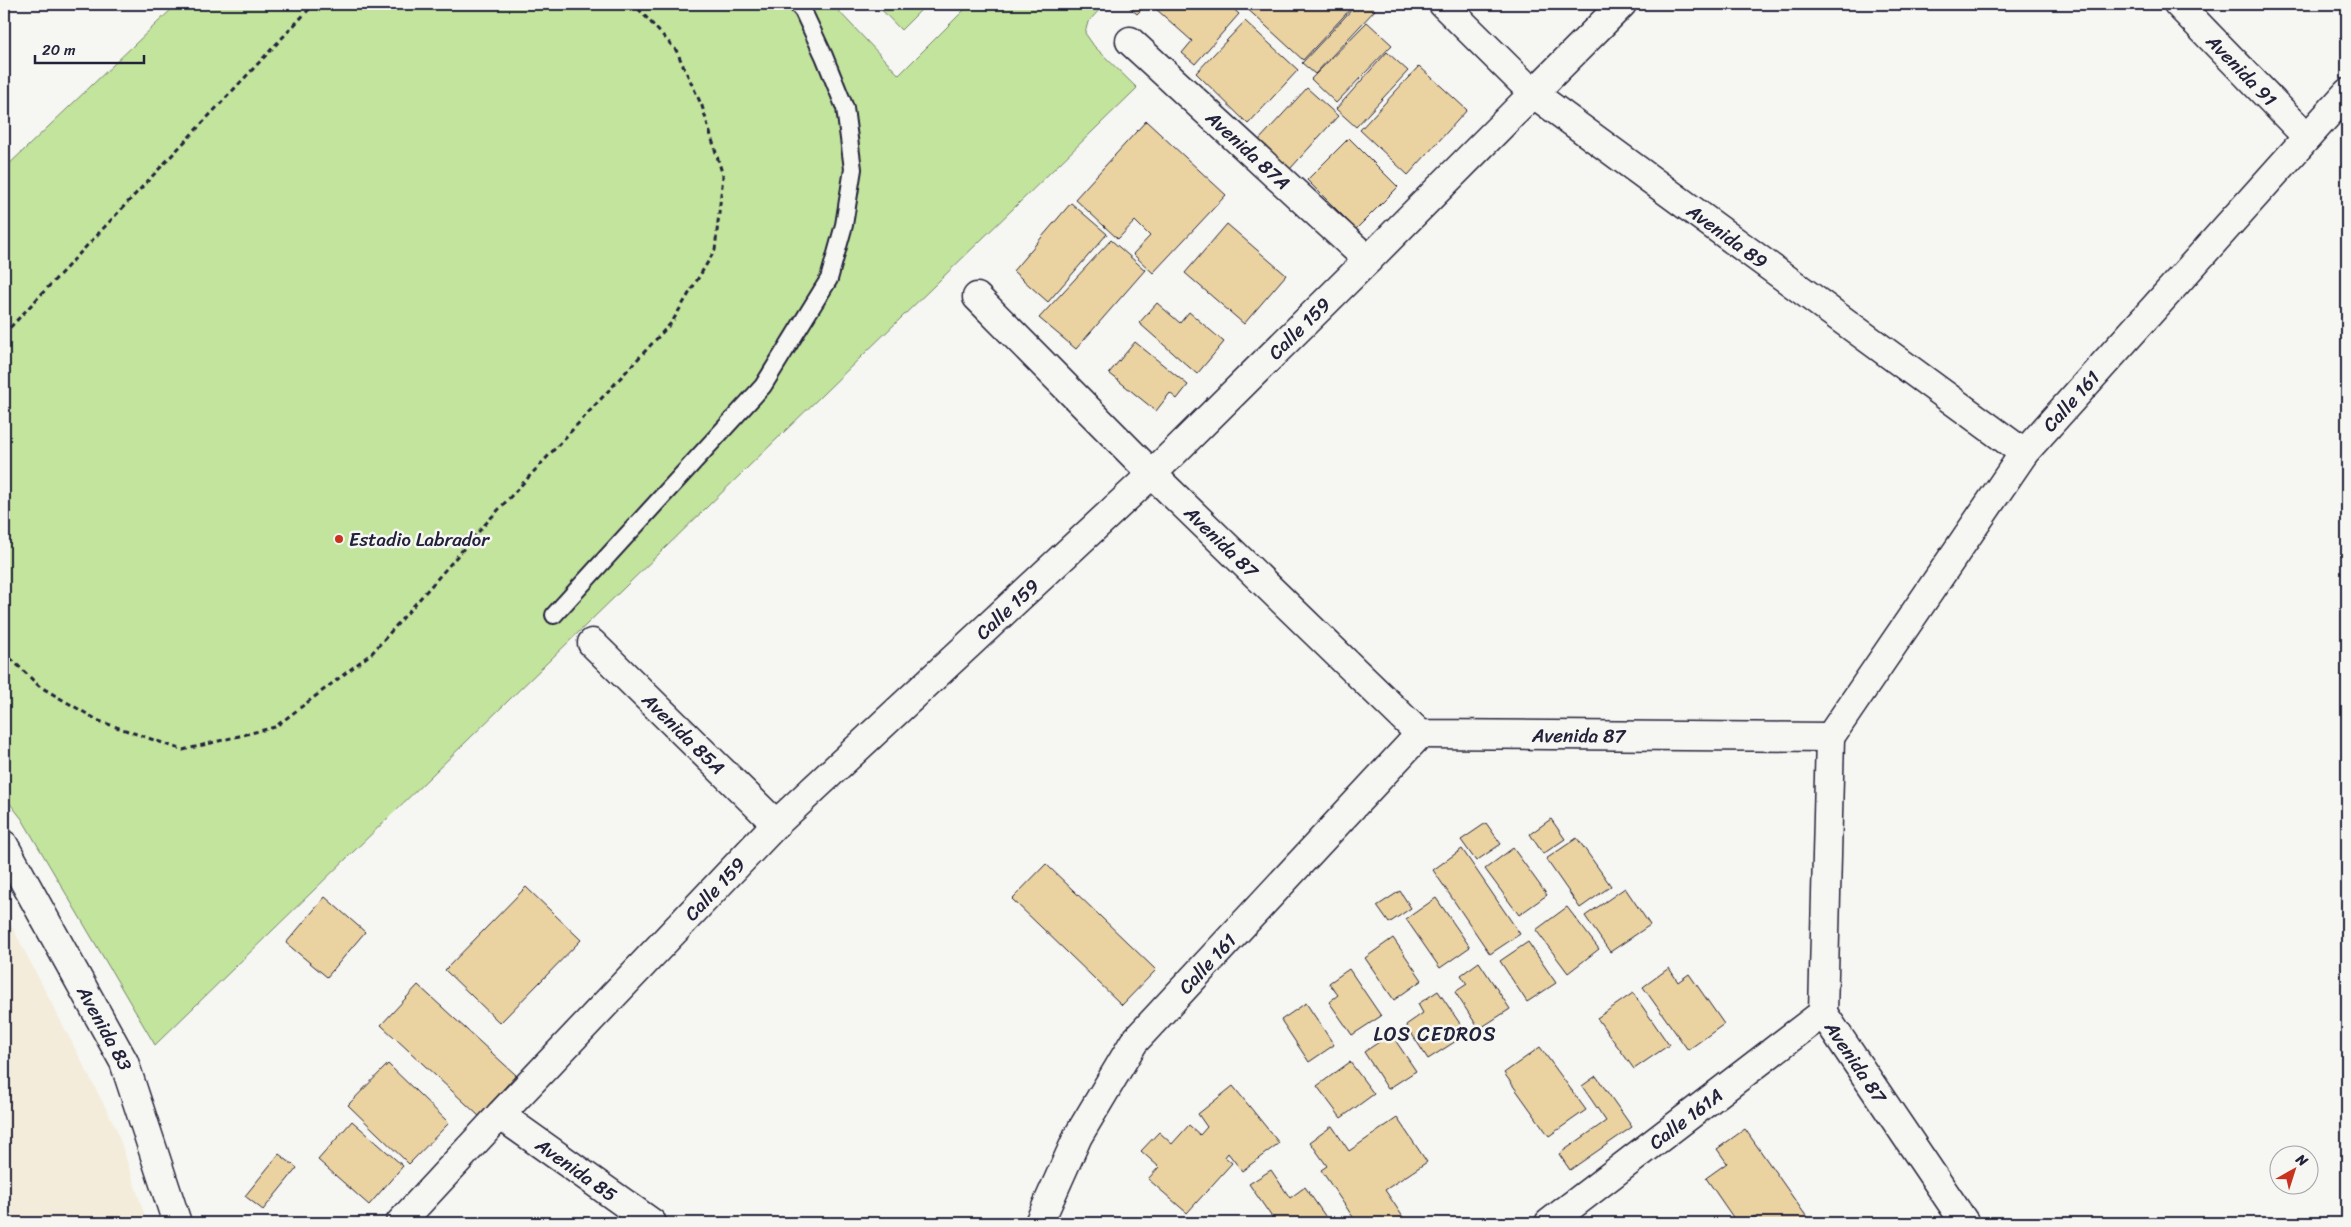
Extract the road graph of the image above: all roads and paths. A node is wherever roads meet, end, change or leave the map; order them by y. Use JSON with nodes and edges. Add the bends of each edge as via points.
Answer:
{"nodes":[{"id":1,"x":314,"y":4,"type":"edge"},
{"id":2,"x":634,"y":4,"type":"edge"},
{"id":3,"x":797,"y":4,"type":"edge"},
{"id":4,"x":1443,"y":4,"type":"edge"},
{"id":5,"x":1622,"y":4,"type":"edge"},
{"id":6,"x":2178,"y":4,"type":"edge"},
{"id":7,"x":1130,"y":41,"type":"dead end"},
{"id":8,"x":2347,"y":93,"type":"edge"},
{"id":9,"x":1534,"y":94,"type":"junction"},
{"id":10,"x":2307,"y":137,"type":"junction"},
{"id":11,"x":1368,"y":260,"type":"junction"},
{"id":12,"x":978,"y":297,"type":"dead end"},
{"id":13,"x":4,"y":334,"type":"edge"},
{"id":14,"x":2024,"y":453,"type":"junction"},
{"id":15,"x":1152,"y":474,"type":"junction"},
{"id":16,"x":554,"y":615,"type":"dead end"},
{"id":17,"x":592,"y":643,"type":"dead end"},
{"id":18,"x":4,"y":652,"type":"edge"},
{"id":19,"x":1420,"y":734,"type":"junction"},
{"id":20,"x":1830,"y":737,"type":"junction"},
{"id":21,"x":776,"y":824,"type":"junction"},
{"id":22,"x":4,"y":845,"type":"edge"},
{"id":23,"x":1824,"y":1013,"type":"junction"},
{"id":24,"x":500,"y":1114,"type":"junction"},
{"id":25,"x":177,"y":1223,"type":"edge"},
{"id":26,"x":400,"y":1223,"type":"edge"},
{"id":27,"x":652,"y":1223,"type":"edge"},
{"id":28,"x":1039,"y":1223,"type":"edge"},
{"id":29,"x":1549,"y":1223,"type":"edge"},
{"id":30,"x":1965,"y":1223,"type":"edge"}],
"edges":[{"from":1,"to":13,"type":"path"},
{"from":2,"to":18,"type":"path","via":[[676,50],[702,106],[724,176],[715,250],[672,322],[372,653],[275,727],[183,750],[99,721],[38,686]]},
{"from":3,"to":16,"type":"lane","via":[[824,56],[845,108],[853,169],[844,225],[829,279],[763,386]]},
{"from":4,"to":9,"type":"street","name":"Avenida 89"},
{"from":5,"to":9,"type":"street","name":"Calle 159"},
{"from":6,"to":10,"type":"street","name":"Avenida 91"},
{"from":7,"to":11,"type":"street","name":"Avenida 87A"},
{"from":8,"to":10,"type":"street","name":"Calle 161"},
{"from":9,"to":11,"type":"street","name":"Calle 159"},
{"from":9,"to":14,"type":"street","name":"Avenida 89"},
{"from":10,"to":14,"type":"street","name":"Calle 161"},
{"from":11,"to":15,"type":"street","name":"Calle 159"},
{"from":12,"to":15,"type":"street","name":"Avenida 87"},
{"from":14,"to":20,"type":"street","name":"Calle 161"},
{"from":15,"to":19,"type":"street","name":"Avenida 87"},
{"from":15,"to":21,"type":"street","name":"Calle 159"},
{"from":17,"to":21,"type":"street","name":"Avenida 85A"},
{"from":19,"to":20,"type":"street","name":"Avenida 87"},
{"from":19,"to":28,"type":"street","name":"Calle 161","via":[[1134,1042],[1078,1136]]},
{"from":20,"to":23,"type":"street","name":"Avenida 87"},
{"from":21,"to":24,"type":"street","name":"Calle 159"},
{"from":22,"to":25,"type":"street","name":"Avenida 83","via":[[124,1062]]},
{"from":23,"to":29,"type":"street","name":"Calle 161A"},
{"from":23,"to":30,"type":"street","name":"Avenida 87"},
{"from":24,"to":26,"type":"street","name":"Calle 159"},
{"from":24,"to":27,"type":"street","name":"Avenida 85"}]}
